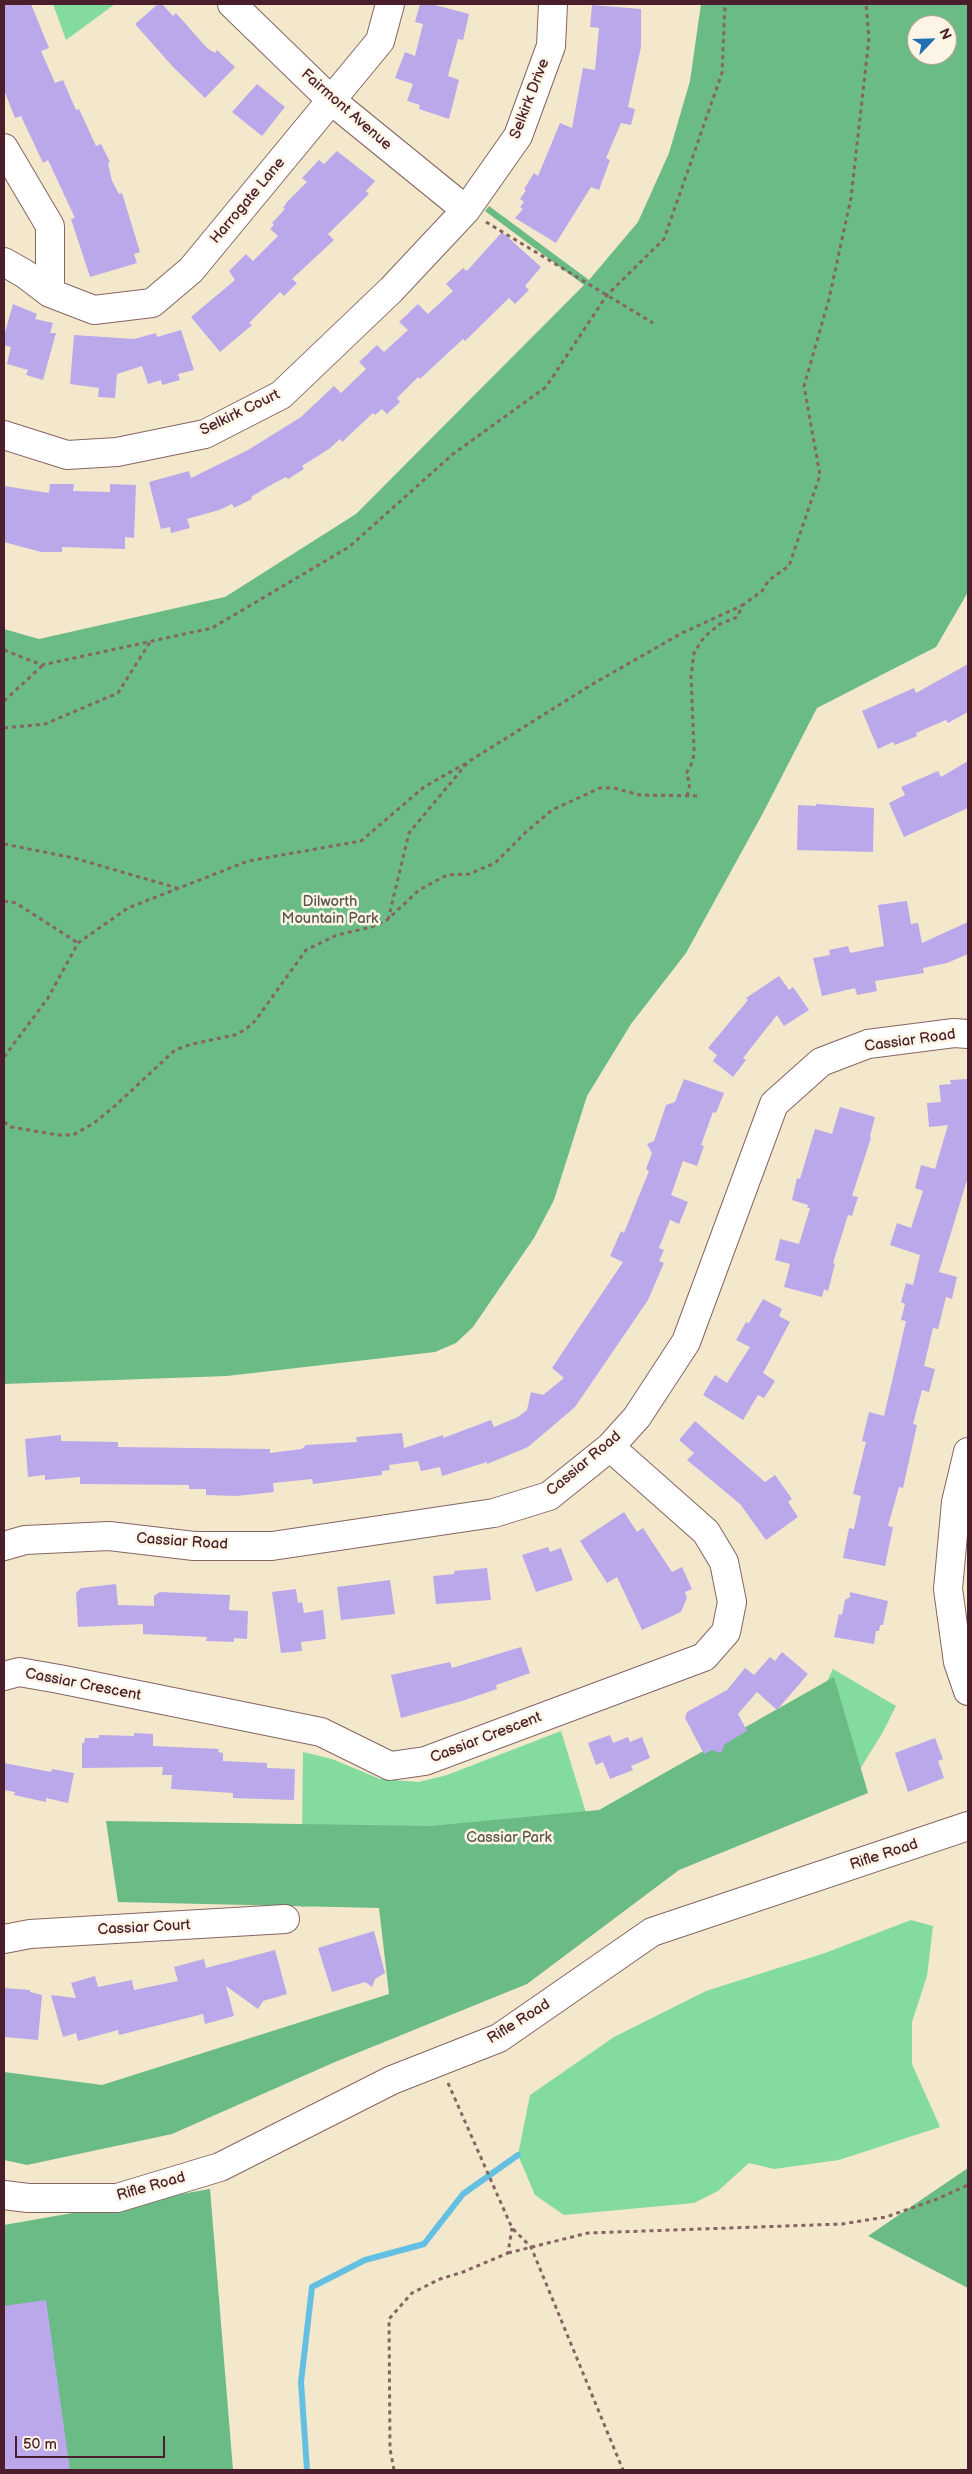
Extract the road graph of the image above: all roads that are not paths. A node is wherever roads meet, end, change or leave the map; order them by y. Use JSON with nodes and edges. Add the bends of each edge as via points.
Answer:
{"nodes":[{"id":1,"x":232,"y":4,"type":"edge"},
{"id":2,"x":390,"y":4,"type":"edge"},
{"id":3,"x":553,"y":4,"type":"edge"},
{"id":4,"x":332,"y":101,"type":"junction"},
{"id":5,"x":4,"y":148,"type":"edge"},
{"id":6,"x":466,"y":210,"type":"junction"},
{"id":7,"x":4,"y":262,"type":"edge"},
{"id":8,"x":50,"y":293,"type":"junction"},
{"id":9,"x":4,"y":435,"type":"edge"},
{"id":10,"x":968,"y":1034,"type":"edge"},
{"id":11,"x":610,"y":1446,"type":"junction"},
{"id":12,"x":968,"y":1452,"type":"edge"},
{"id":13,"x":4,"y":1546,"type":"edge"},
{"id":14,"x":4,"y":1676,"type":"edge"},
{"id":15,"x":968,"y":1691,"type":"edge"},
{"id":16,"x":968,"y":1826,"type":"edge"},
{"id":17,"x":285,"y":1919,"type":"dead end"},
{"id":18,"x":4,"y":1939,"type":"edge"},
{"id":19,"x":4,"y":2195,"type":"edge"}],
"edges":[{"from":1,"to":4,"type":"street","name":"Fairmont Avenue"},
{"from":2,"to":4,"type":"street","name":"Harrogate Lane","via":[[380,41]]},
{"from":3,"to":6,"type":"street","name":"Selkirk Drive","via":[[551,46],[518,136]]},
{"from":4,"to":6,"type":"street","name":"Fairmont Avenue"},
{"from":4,"to":8,"type":"street","name":"Harrogate Lane","via":[[191,270],[152,304],[94,310]]},
{"from":5,"to":8,"type":"street","via":[[50,226]]},
{"from":6,"to":9,"type":"street","name":"Selkirk Court","via":[[391,290],[281,395],[205,434],[117,452],[67,455]]},
{"from":7,"to":8,"type":"street","name":"Harrogate Lane"},
{"from":10,"to":11,"type":"street","name":"Cassiar Road","via":[[868,1044],[821,1062],[774,1104],[686,1342],[637,1417]]},
{"from":11,"to":13,"type":"street","name":"Cassiar Road","via":[[549,1496],[494,1513],[272,1546],[194,1546],[109,1536],[25,1540]]},
{"from":11,"to":14,"type":"street","name":"Cassiar Crescent","via":[[706,1532],[724,1562],[732,1602],[726,1632],[704,1657],[425,1761],[390,1766],[321,1732],[59,1679],[19,1672]]},
{"from":12,"to":15,"type":"street","via":[[956,1502],[948,1589],[958,1662]]},
{"from":16,"to":19,"type":"street","name":"Rifle Road","via":[[652,1932],[498,2038],[392,2080],[220,2167],[117,2198]]},
{"from":17,"to":18,"type":"street","name":"Cassiar Court","via":[[30,1934]]}]}
